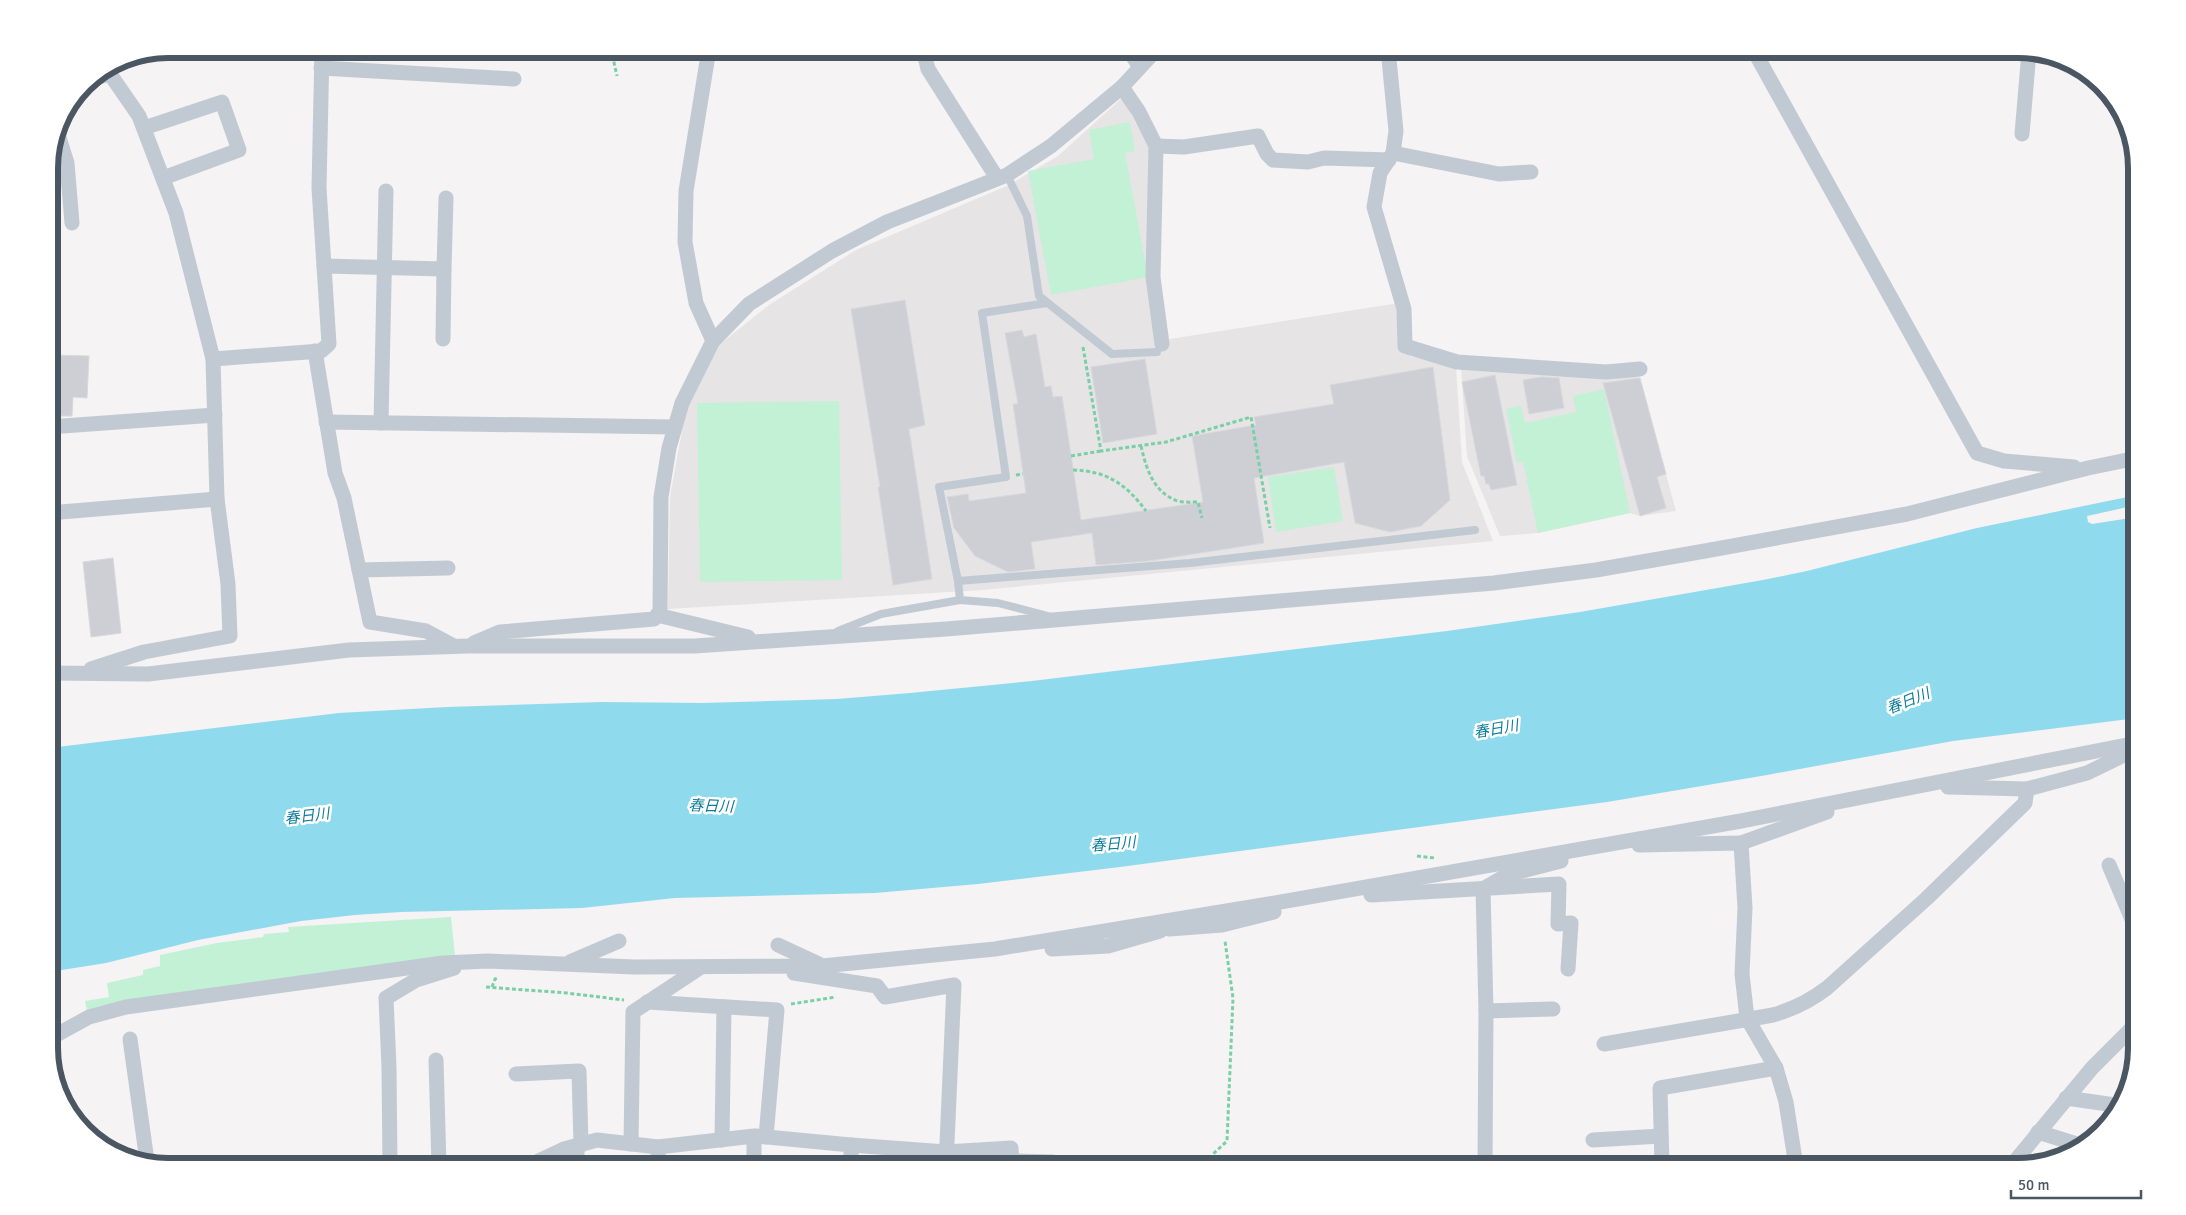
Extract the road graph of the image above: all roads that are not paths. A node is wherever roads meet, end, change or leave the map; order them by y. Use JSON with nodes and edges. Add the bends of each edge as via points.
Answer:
{"nodes":[{"id":1,"x":322,"y":58,"type":"edge"},
{"id":2,"x":708,"y":58,"type":"edge"},
{"id":3,"x":925,"y":58,"type":"edge"},
{"id":4,"x":1134,"y":58,"type":"edge"},
{"id":5,"x":1148,"y":58,"type":"edge"},
{"id":6,"x":1389,"y":58,"type":"edge"},
{"id":7,"x":1757,"y":58,"type":"edge"},
{"id":8,"x":2028,"y":58,"type":"edge"},
{"id":9,"x":1140,"y":67,"type":"junction"},
{"id":10,"x":321,"y":68,"type":"junction"},
{"id":11,"x":110,"y":73,"type":"edge"},
{"id":12,"x":514,"y":79,"type":"dead end"},
{"id":13,"x":1122,"y":87,"type":"junction"},
{"id":14,"x":144,"y":128,"type":"junction"},
{"id":15,"x":2022,"y":134,"type":"dead end"},
{"id":16,"x":61,"y":142,"type":"edge"},
{"id":17,"x":1156,"y":146,"type":"junction"},
{"id":18,"x":1391,"y":157,"type":"junction"},
{"id":19,"x":1531,"y":172,"type":"dead end"},
{"id":20,"x":1002,"y":177,"type":"junction"},
{"id":21,"x":163,"y":178,"type":"junction"},
{"id":22,"x":386,"y":191,"type":"dead end"},
{"id":23,"x":446,"y":198,"type":"dead end"},
{"id":24,"x":72,"y":224,"type":"dead end"},
{"id":25,"x":324,"y":266,"type":"junction"},
{"id":26,"x":384,"y":268,"type":"junction"},
{"id":27,"x":444,"y":269,"type":"junction"},
{"id":28,"x":1047,"y":303,"type":"junction"},
{"id":29,"x":442,"y":339,"type":"dead end"},
{"id":30,"x":713,"y":341,"type":"junction"},
{"id":31,"x":1159,"y":348,"type":"joint"},
{"id":32,"x":315,"y":351,"type":"junction"},
{"id":33,"x":213,"y":359,"type":"junction"},
{"id":34,"x":1640,"y":369,"type":"dead end"},
{"id":35,"x":215,"y":415,"type":"junction"},
{"id":36,"x":326,"y":422,"type":"junction"},
{"id":37,"x":381,"y":423,"type":"junction"},
{"id":38,"x":58,"y":426,"type":"edge"},
{"id":39,"x":675,"y":427,"type":"junction"},
{"id":40,"x":2128,"y":452,"type":"edge"},
{"id":41,"x":2128,"y":459,"type":"edge"},
{"id":42,"x":2111,"y":462,"type":"junction"},
{"id":43,"x":2088,"y":468,"type":"junction"},
{"id":44,"x":217,"y":499,"type":"junction"},
{"id":45,"x":58,"y":512,"type":"edge"},
{"id":46,"x":1475,"y":530,"type":"dead end"},
{"id":47,"x":448,"y":568,"type":"dead end"},
{"id":48,"x":359,"y":570,"type":"junction"},
{"id":49,"x":958,"y":581,"type":"junction"},
{"id":50,"x":960,"y":600,"type":"junction"},
{"id":51,"x":657,"y":616,"type":"junction"},
{"id":52,"x":1061,"y":620,"type":"junction"},
{"id":53,"x":825,"y":637,"type":"junction"},
{"id":54,"x":763,"y":641,"type":"junction"},
{"id":55,"x":461,"y":646,"type":"junction"},
{"id":56,"x":58,"y":673,"type":"edge"},
{"id":57,"x":75,"y":674,"type":"junction"},
{"id":58,"x":2128,"y":744,"type":"edge"},
{"id":59,"x":2128,"y":752,"type":"edge"},
{"id":60,"x":1924,"y":786,"type":"junction"},
{"id":61,"x":2027,"y":789,"type":"junction"},
{"id":62,"x":1843,"y":802,"type":"junction"},
{"id":63,"x":1741,"y":843,"type":"junction"},
{"id":64,"x":1598,"y":846,"type":"junction"},
{"id":65,"x":2109,"y":865,"type":"dead end"},
{"id":66,"x":1483,"y":889,"type":"junction"},
{"id":67,"x":1331,"y":893,"type":"junction"},
{"id":68,"x":2128,"y":894,"type":"edge"},
{"id":69,"x":1352,"y":897,"type":"junction"},
{"id":70,"x":1296,"y":903,"type":"junction"},
{"id":71,"x":1162,"y":926,"type":"junction"},
{"id":72,"x":619,"y":941,"type":"dead end"},
{"id":73,"x":778,"y":945,"type":"dead end"},
{"id":74,"x":473,"y":960,"type":"junction"},
{"id":75,"x":564,"y":965,"type":"junction"},
{"id":76,"x":789,"y":966,"type":"junction"},
{"id":77,"x":822,"y":966,"type":"junction"},
{"id":78,"x":701,"y":967,"type":"junction"},
{"id":79,"x":1568,"y":969,"type":"dead end"},
{"id":80,"x":647,"y":1002,"type":"junction"},
{"id":81,"x":724,"y":1007,"type":"junction"},
{"id":82,"x":1553,"y":1009,"type":"dead end"},
{"id":83,"x":1486,"y":1011,"type":"junction"},
{"id":84,"x":1747,"y":1018,"type":"junction"},
{"id":85,"x":2128,"y":1032,"type":"edge"},
{"id":86,"x":58,"y":1034,"type":"edge"},
{"id":87,"x":130,"y":1039,"type":"dead end"},
{"id":88,"x":2120,"y":1040,"type":"junction"},
{"id":89,"x":2128,"y":1041,"type":"edge"},
{"id":90,"x":1604,"y":1044,"type":"dead end"},
{"id":91,"x":436,"y":1060,"type":"dead end"},
{"id":92,"x":1776,"y":1068,"type":"junction"},
{"id":93,"x":516,"y":1074,"type":"dead end"},
{"id":94,"x":2066,"y":1098,"type":"junction"},
{"id":95,"x":2112,"y":1105,"type":"edge"},
{"id":96,"x":2038,"y":1132,"type":"junction"},
{"id":97,"x":1661,"y":1136,"type":"junction"},
{"id":98,"x":760,"y":1137,"type":"junction"},
{"id":99,"x":722,"y":1140,"type":"junction"},
{"id":100,"x":1593,"y":1140,"type":"dead end"},
{"id":101,"x":2074,"y":1143,"type":"edge"},
{"id":102,"x":631,"y":1144,"type":"junction"},
{"id":103,"x":579,"y":1145,"type":"junction"},
{"id":104,"x":851,"y":1145,"type":"junction"},
{"id":105,"x":658,"y":1147,"type":"junction"},
{"id":106,"x":146,"y":1156,"type":"edge"},
{"id":107,"x":390,"y":1158,"type":"edge"},
{"id":108,"x":439,"y":1158,"type":"edge"},
{"id":109,"x":545,"y":1158,"type":"edge"},
{"id":110,"x":577,"y":1158,"type":"edge"},
{"id":111,"x":658,"y":1158,"type":"edge"},
{"id":112,"x":756,"y":1158,"type":"edge"},
{"id":113,"x":851,"y":1158,"type":"edge"},
{"id":114,"x":939,"y":1158,"type":"edge"},
{"id":115,"x":946,"y":1158,"type":"edge"},
{"id":116,"x":952,"y":1158,"type":"edge"},
{"id":117,"x":1012,"y":1158,"type":"edge"},
{"id":118,"x":1485,"y":1158,"type":"edge"},
{"id":119,"x":1662,"y":1158,"type":"edge"},
{"id":120,"x":1795,"y":1158,"type":"edge"},
{"id":121,"x":2017,"y":1158,"type":"edge"}],
"edges":[{"from":1,"to":10,"type":"street"},
{"from":2,"to":30,"type":"street","via":[[686,192],[685,242],[696,303]]},
{"from":3,"to":20,"type":"street","via":[[928,69]]},
{"from":4,"to":9,"type":"street"},
{"from":5,"to":9,"type":"street"},
{"from":6,"to":18,"type":"street","via":[[1396,131]]},
{"from":7,"to":43,"type":"street","via":[[1977,453],[2004,461]]},
{"from":8,"to":15,"type":"street"},
{"from":9,"to":13,"type":"street"},
{"from":10,"to":12,"type":"street"},
{"from":10,"to":25,"type":"street","via":[[319,188]]},
{"from":11,"to":14,"type":"street"},
{"from":13,"to":17,"type":"street"},
{"from":13,"to":20,"type":"street","via":[[1051,146]]},
{"from":14,"to":21,"type":"street"},
{"from":14,"to":21,"type":"street","via":[[222,102],[239,150]]},
{"from":16,"to":24,"type":"street","via":[[67,162]]},
{"from":17,"to":18,"type":"street","via":[[1184,147],[1258,136],[1267,154],[1273,160],[1283,162]]},
{"from":17,"to":31,"type":"street","via":[[1153,277]]},
{"from":18,"to":19,"type":"street","via":[[1499,174]]},
{"from":18,"to":34,"type":"street","via":[[1380,173],[1374,207],[1404,309],[1405,346],[1457,362],[1606,372]]},
{"from":20,"to":28,"type":"lane","via":[[1026,216],[1039,296]]},
{"from":20,"to":30,"type":"street","via":[[887,222],[832,251],[749,304]]},
{"from":21,"to":33,"type":"street","via":[[176,213]]},
{"from":22,"to":26,"type":"street"},
{"from":23,"to":27,"type":"street"},
{"from":25,"to":26,"type":"street"},
{"from":25,"to":32,"type":"street","via":[[329,344],[321,351]]},
{"from":26,"to":27,"type":"street"},
{"from":26,"to":37,"type":"street"},
{"from":27,"to":29,"type":"street"},
{"from":28,"to":31,"type":"lane","via":[[1112,354]]},
{"from":28,"to":49,"type":"lane","via":[[982,313],[1006,477],[939,488]]},
{"from":30,"to":39,"type":"street","via":[[682,403]]},
{"from":32,"to":33,"type":"street"},
{"from":32,"to":36,"type":"street"},
{"from":33,"to":35,"type":"street"},
{"from":35,"to":38,"type":"street"},
{"from":35,"to":44,"type":"street"},
{"from":36,"to":37,"type":"street"},
{"from":36,"to":48,"type":"street"},
{"from":37,"to":39,"type":"street"},
{"from":39,"to":51,"type":"street","via":[[661,497],[660,612]]},
{"from":40,"to":42,"type":"street"},
{"from":41,"to":42,"type":"street"},
{"from":42,"to":43,"type":"street"},
{"from":43,"to":52,"type":"street","via":[[1907,514],[1596,570],[1494,583]]},
{"from":44,"to":45,"type":"street"},
{"from":44,"to":57,"type":"street","via":[[228,584],[230,636],[144,652]]},
{"from":46,"to":49,"type":"lane","via":[[1190,563]]},
{"from":47,"to":48,"type":"street"},
{"from":48,"to":55,"type":"street","via":[[370,622],[426,631]]},
{"from":49,"to":50,"type":"lane"},
{"from":50,"to":52,"type":"lane","via":[[998,603]]},
{"from":50,"to":53,"type":"lane","via":[[881,614]]},
{"from":51,"to":54,"type":"street"},
{"from":51,"to":55,"type":"street","via":[[654,619],[500,632]]},
{"from":52,"to":53,"type":"street"},
{"from":53,"to":54,"type":"street"},
{"from":54,"to":55,"type":"street","via":[[696,646]]},
{"from":55,"to":57,"type":"street","via":[[350,650],[148,674]]},
{"from":56,"to":57,"type":"street"},
{"from":58,"to":60,"type":"street"},
{"from":59,"to":61,"type":"street","via":[[2087,773]]},
{"from":60,"to":61,"type":"street"},
{"from":60,"to":62,"type":"street"},
{"from":61,"to":84,"type":"street","via":[[2025,804],[1827,988],[1794,1009]]},
{"from":62,"to":63,"type":"street","via":[[1834,809]]},
{"from":62,"to":64,"type":"street"},
{"from":63,"to":64,"type":"street"},
{"from":63,"to":84,"type":"street","via":[[1746,908],[1742,974]]},
{"from":64,"to":66,"type":"street","via":[[1576,857],[1507,875]]},
{"from":64,"to":67,"type":"street"},
{"from":65,"to":68,"type":"street"},
{"from":66,"to":69,"type":"street"},
{"from":66,"to":79,"type":"street","via":[[1559,884],[1558,924],[1570,923]]},
{"from":66,"to":83,"type":"street"},
{"from":67,"to":69,"type":"street"},
{"from":67,"to":70,"type":"street"},
{"from":69,"to":70,"type":"street"},
{"from":70,"to":71,"type":"street"},
{"from":70,"to":71,"type":"street","via":[[1222,925]]},
{"from":71,"to":77,"type":"street","via":[[933,956]]},
{"from":72,"to":75,"type":"street"},
{"from":73,"to":77,"type":"street"},
{"from":74,"to":75,"type":"street"},
{"from":74,"to":86,"type":"street","via":[[126,1007],[89,1017]]},
{"from":74,"to":107,"type":"street","via":[[416,980],[386,998]]},
{"from":75,"to":78,"type":"street"},
{"from":76,"to":77,"type":"street"},
{"from":76,"to":78,"type":"street"},
{"from":76,"to":115,"type":"street","via":[[794,973],[877,986],[885,996],[954,985]]},
{"from":78,"to":80,"type":"street"},
{"from":80,"to":81,"type":"street"},
{"from":80,"to":102,"type":"street","via":[[633,1012]]},
{"from":81,"to":98,"type":"street","via":[[777,1010]]},
{"from":81,"to":99,"type":"street"},
{"from":82,"to":83,"type":"street"},
{"from":83,"to":118,"type":"street"},
{"from":84,"to":90,"type":"street"},
{"from":84,"to":92,"type":"street"},
{"from":85,"to":88,"type":"street"},
{"from":87,"to":106,"type":"street"},
{"from":88,"to":89,"type":"street"},
{"from":88,"to":94,"type":"street"},
{"from":91,"to":108,"type":"street"},
{"from":92,"to":97,"type":"street","via":[[1660,1088]]},
{"from":92,"to":120,"type":"street","via":[[1786,1102]]},
{"from":93,"to":103,"type":"street","via":[[579,1071]]},
{"from":94,"to":95,"type":"street"},
{"from":94,"to":96,"type":"street"},
{"from":96,"to":101,"type":"street"},
{"from":96,"to":121,"type":"street"},
{"from":97,"to":100,"type":"street"},
{"from":97,"to":119,"type":"street"},
{"from":98,"to":99,"type":"street"},
{"from":98,"to":104,"type":"street"},
{"from":98,"to":112,"type":"street"},
{"from":99,"to":105,"type":"street"},
{"from":102,"to":103,"type":"street","via":[[597,1140]]},
{"from":102,"to":105,"type":"street"},
{"from":103,"to":109,"type":"street"},
{"from":103,"to":110,"type":"street"},
{"from":104,"to":113,"type":"street"},
{"from":104,"to":114,"type":"street"},
{"from":105,"to":111,"type":"street"},
{"from":116,"to":117,"type":"street","via":[[1011,1148]]}]}
